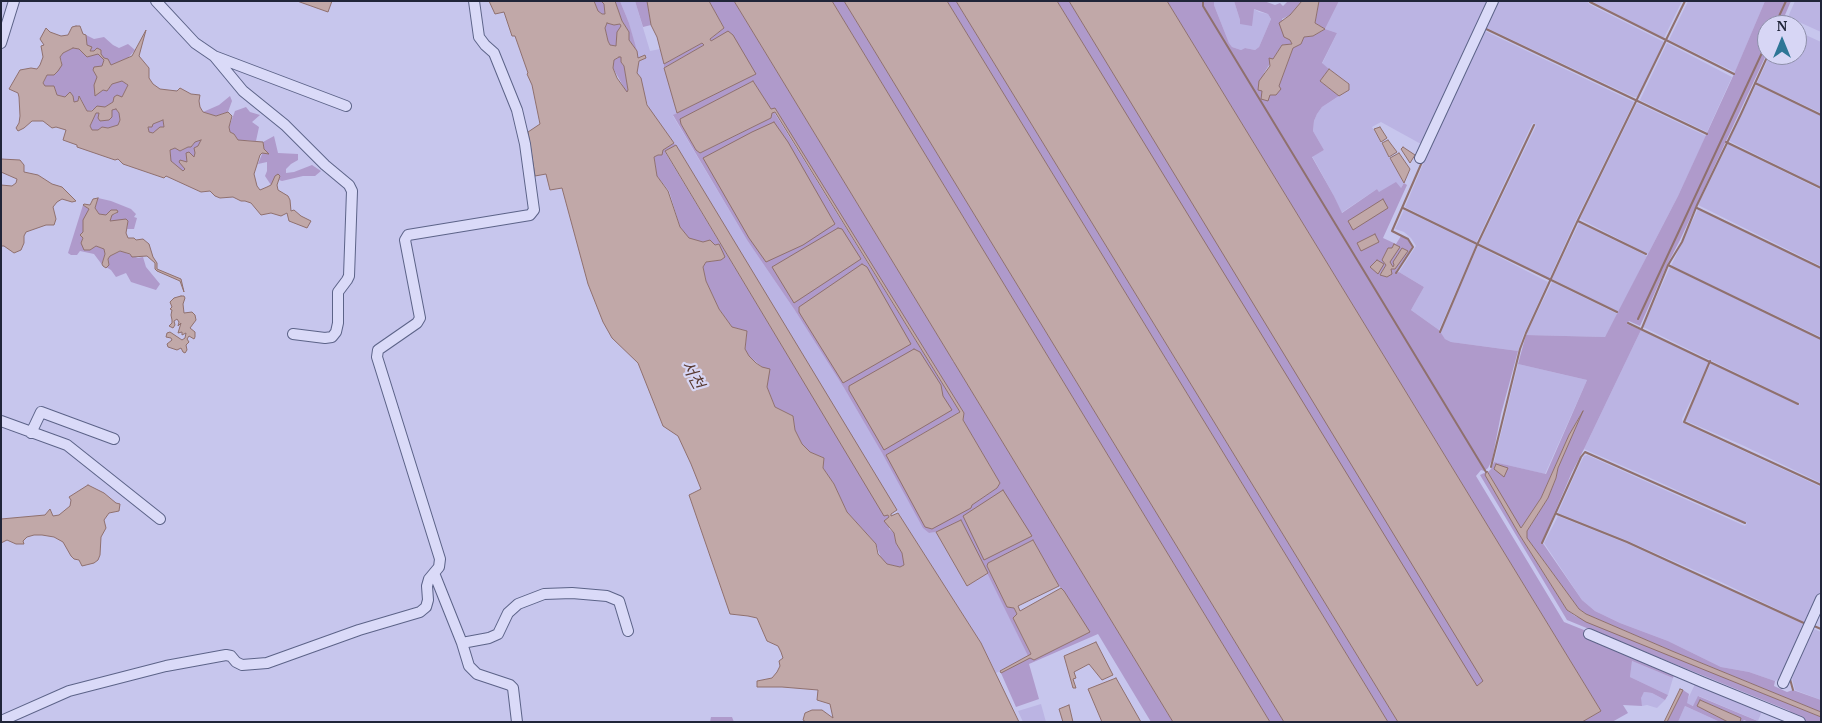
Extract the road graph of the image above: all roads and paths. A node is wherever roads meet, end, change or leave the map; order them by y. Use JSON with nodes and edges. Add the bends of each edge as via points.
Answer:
{"nodes":[{"id":1,"x":14,"y":1,"type":"edge"},
{"id":2,"x":156,"y":1,"type":"edge"},
{"id":3,"x":474,"y":1,"type":"edge"},
{"id":4,"x":1493,"y":1,"type":"edge"},
{"id":5,"x":1,"y":43,"type":"edge"},
{"id":6,"x":214,"y":56,"type":"junction"},
{"id":7,"x":346,"y":106,"type":"dead end"},
{"id":8,"x":1420,"y":158,"type":"dead end"},
{"id":9,"x":292,"y":334,"type":"dead end"},
{"id":10,"x":1,"y":421,"type":"edge"},
{"id":11,"x":31,"y":433,"type":"junction"},
{"id":12,"x":114,"y":439,"type":"dead end"},
{"id":13,"x":160,"y":519,"type":"dead end"},
{"id":14,"x":434,"y":573,"type":"junction"},
{"id":15,"x":1821,"y":599,"type":"edge"},
{"id":16,"x":628,"y":631,"type":"dead end"},
{"id":17,"x":1589,"y":634,"type":"dead end"},
{"id":18,"x":462,"y":643,"type":"junction"},
{"id":19,"x":1783,"y":683,"type":"dead end"},
{"id":20,"x":1,"y":721,"type":"edge"},
{"id":21,"x":517,"y":722,"type":"edge"},
{"id":22,"x":1800,"y":722,"type":"edge"}],
"edges":[{"from":1,"to":5,"type":"street"},
{"from":2,"to":6,"type":"street","via":[[195,43]]},
{"from":3,"to":14,"type":"street","via":[[479,37],[494,53],[518,110],[534,210],[530,215],[408,235],[405,240],[420,318],[378,350],[377,357],[440,559]]},
{"from":4,"to":8,"type":"street"},
{"from":6,"to":7,"type":"street"},
{"from":6,"to":9,"type":"street","via":[[243,92],[285,125],[352,191],[349,276],[338,292],[336,332],[325,338]]},
{"from":10,"to":11,"type":"street"},
{"from":11,"to":12,"type":"street","via":[[41,412]]},
{"from":11,"to":13,"type":"street","via":[[67,445]]},
{"from":14,"to":18,"type":"street"},
{"from":14,"to":20,"type":"street","via":[[427,586],[426,607],[420,612],[359,630],[267,664],[242,665],[226,655],[166,666],[69,691]]},
{"from":15,"to":19,"type":"street"},
{"from":16,"to":18,"type":"street","via":[[618,601],[607,596],[544,594],[518,604],[508,613],[498,634]]},
{"from":17,"to":22,"type":"street"},
{"from":18,"to":21,"type":"street","via":[[473,671],[513,688]]}]}
